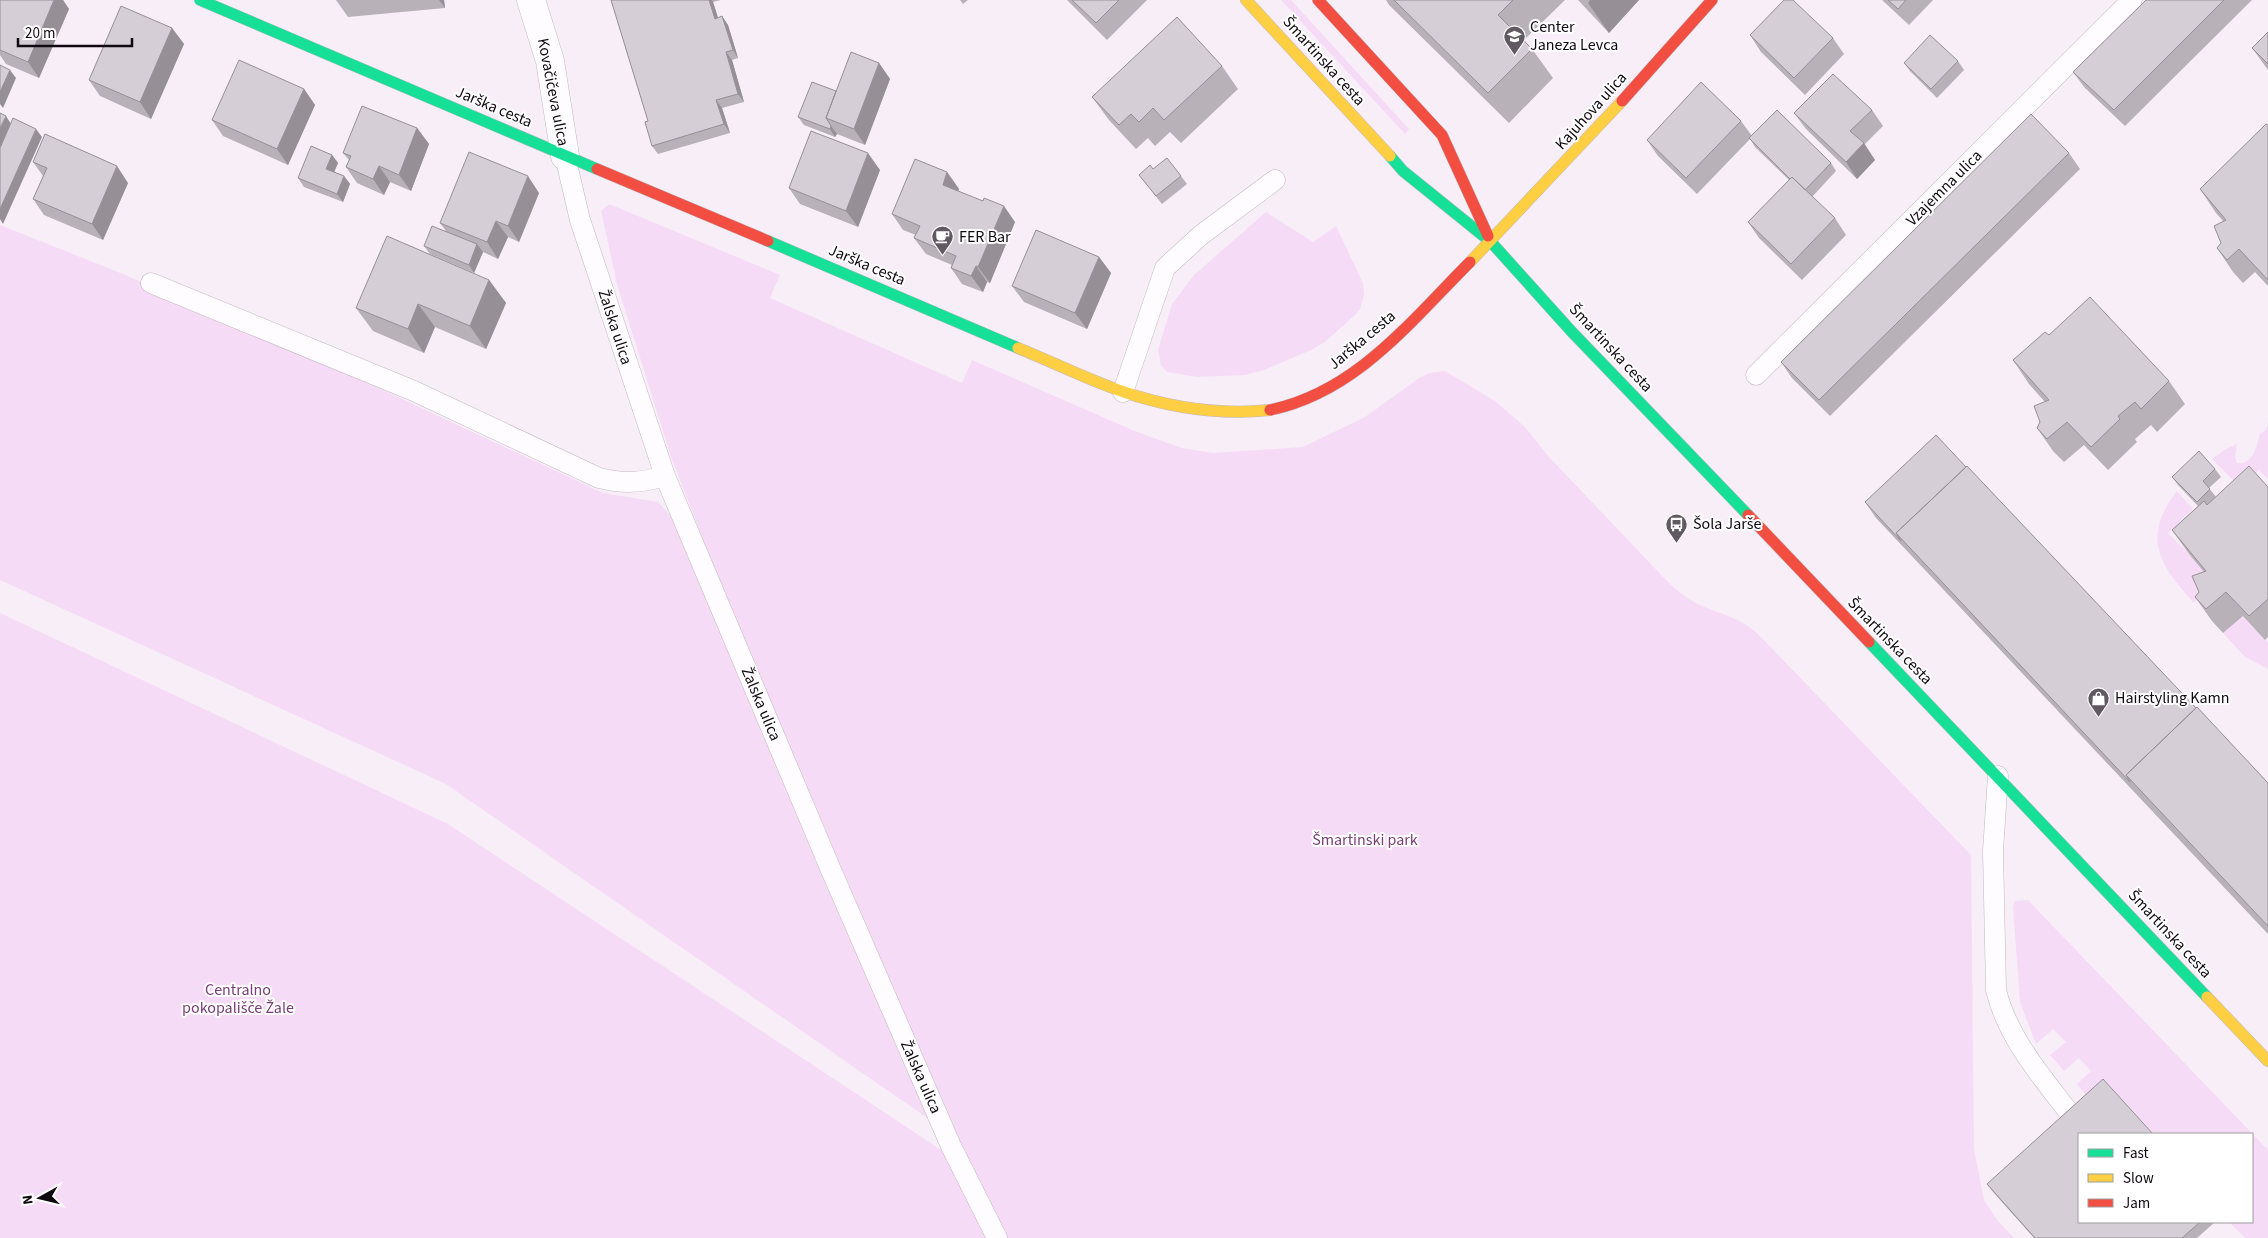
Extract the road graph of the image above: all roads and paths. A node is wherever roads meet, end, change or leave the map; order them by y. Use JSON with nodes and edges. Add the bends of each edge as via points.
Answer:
{"nodes":[{"id":1,"x":200,"y":0,"type":"edge"},
{"id":2,"x":531,"y":0,"type":"edge"},
{"id":3,"x":1246,"y":0,"type":"edge"},
{"id":4,"x":1318,"y":0,"type":"edge"},
{"id":5,"x":1712,"y":0,"type":"edge"},
{"id":6,"x":2132,"y":0,"type":"edge"},
{"id":7,"x":566,"y":156,"type":"junction"},
{"id":8,"x":1275,"y":180,"type":"dead end"},
{"id":9,"x":1491,"y":242,"type":"junction"},
{"id":10,"x":151,"y":283,"type":"dead end"},
{"id":11,"x":1756,"y":375,"type":"dead end"},
{"id":12,"x":1123,"y":392,"type":"junction"},
{"id":13,"x":665,"y":476,"type":"junction"},
{"id":14,"x":1998,"y":776,"type":"junction"},
{"id":15,"x":2268,"y":1061,"type":"edge"},
{"id":16,"x":2074,"y":1118,"type":"edge"},
{"id":17,"x":997,"y":1238,"type":"edge"}],
"edges":[{"from":1,"to":7,"type":"main road","name":"Jarška cesta"},
{"from":2,"to":7,"type":"street","name":"Kovačičeva ulica","via":[[550,61]]},
{"from":3,"to":9,"type":"main road","name":"Šmartinska cesta","via":[[1403,171]]},
{"from":4,"to":9,"type":"main road","name":"Šmartinska cesta","via":[[1442,135]]},
{"from":5,"to":9,"type":"main road","name":"Kajuhova ulica"},
{"from":6,"to":11,"type":"lane","name":"Vzajemna ulica"},
{"from":7,"to":12,"type":"main road","name":"Jarška cesta"},
{"from":7,"to":13,"type":"lane","name":"Žalska ulica","via":[[580,220]]},
{"from":8,"to":12,"type":"lane","via":[[1201,235],[1165,268]]},
{"from":9,"to":12,"type":"main road","name":"Jarška cesta","via":[[1390,341],[1349,376],[1292,405],[1261,411],[1224,412],[1176,407]]},
{"from":9,"to":14,"type":"main road","name":"Šmartinska cesta","via":[[1606,367]]},
{"from":10,"to":13,"type":"lane","via":[[414,391],[599,478],[641,483]]},
{"from":13,"to":17,"type":"lane","name":"Žalska ulica","via":[[947,1138]]},
{"from":14,"to":15,"type":"main road","name":"Šmartinska cesta"},
{"from":14,"to":16,"type":"lane","via":[[1993,852],[1996,990],[2001,1010],[2016,1039]]}]}
